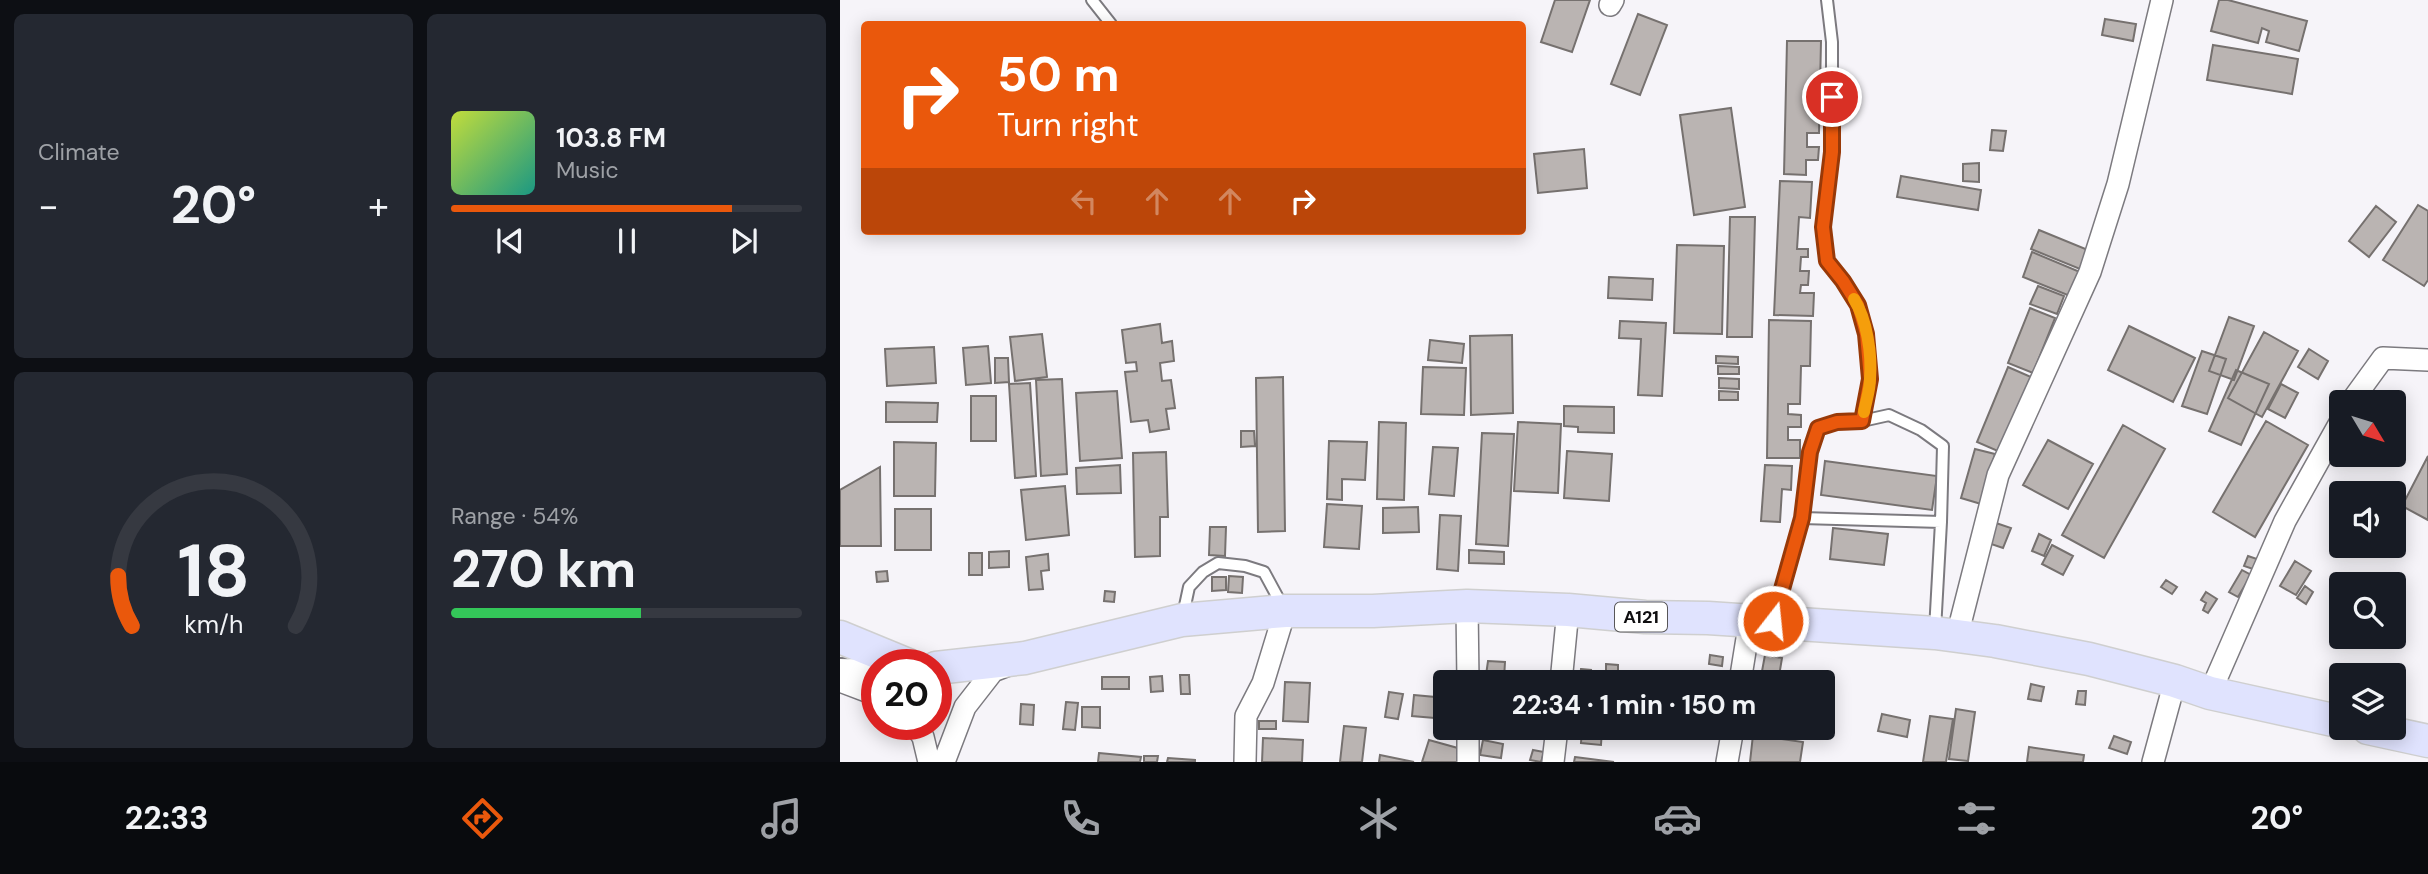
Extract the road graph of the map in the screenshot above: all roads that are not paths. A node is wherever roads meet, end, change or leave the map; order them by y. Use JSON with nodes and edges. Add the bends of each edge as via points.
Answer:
{"nodes":[{"id":1,"x":1092,"y":0,"type":"edge"},
{"id":2,"x":1827,"y":0,"type":"edge"},
{"id":3,"x":2161,"y":0,"type":"edge"},
{"id":4,"x":1109,"y":21,"type":"edge"},
{"id":5,"x":2428,"y":360,"type":"edge"},
{"id":6,"x":2360,"y":390,"type":"edge"},
{"id":7,"x":1862,"y":421,"type":"junction"},
{"id":8,"x":2329,"y":443,"type":"edge"},
{"id":9,"x":1802,"y":518,"type":"junction"},
{"id":10,"x":1941,"y":522,"type":"junction"},
{"id":11,"x":1467,"y":606,"type":"junction"},
{"id":12,"x":1568,"y":610,"type":"junction"},
{"id":13,"x":1285,"y":611,"type":"junction"},
{"id":14,"x":1182,"y":620,"type":"junction"},
{"id":15,"x":1762,"y":621,"type":"junction"},
{"id":16,"x":1946,"y":634,"type":"junction"},
{"id":17,"x":840,"y":637,"type":"edge"},
{"id":18,"x":869,"y":649,"type":"edge"},
{"id":19,"x":1025,"y":658,"type":"junction"},
{"id":20,"x":952,"y":666,"type":"edge"},
{"id":21,"x":1468,"y":670,"type":"edge"},
{"id":22,"x":1562,"y":670,"type":"edge"},
{"id":23,"x":1744,"y":670,"type":"edge"},
{"id":24,"x":840,"y":671,"type":"edge"},
{"id":25,"x":861,"y":672,"type":"edge"},
{"id":26,"x":840,"y":681,"type":"edge"},
{"id":27,"x":2175,"y":681,"type":"junction"},
{"id":28,"x":861,"y":689,"type":"edge"},
{"id":29,"x":2210,"y":693,"type":"junction"},
{"id":30,"x":2329,"y":719,"type":"edge"},
{"id":31,"x":2406,"y":736,"type":"edge"},
{"id":32,"x":924,"y":740,"type":"edge"},
{"id":33,"x":1468,"y":740,"type":"edge"},
{"id":34,"x":1556,"y":740,"type":"edge"},
{"id":35,"x":1731,"y":740,"type":"edge"},
{"id":36,"x":2428,"y":741,"type":"edge"},
{"id":37,"x":929,"y":762,"type":"edge"},
{"id":38,"x":944,"y":762,"type":"edge"},
{"id":39,"x":1245,"y":762,"type":"edge"},
{"id":40,"x":1468,"y":762,"type":"edge"},
{"id":41,"x":1553,"y":762,"type":"edge"},
{"id":42,"x":1727,"y":762,"type":"edge"},
{"id":43,"x":2153,"y":762,"type":"edge"}],
"edges":[{"from":1,"to":4,"type":"lane"},
{"from":2,"to":7,"type":"lane","via":[[1832,43],[1832,152],[1823,227],[1827,261],[1858,305],[1866,334],[1870,379]]},
{"from":3,"to":16,"type":"street","via":[[2118,184],[2090,272],[1998,475]]},
{"from":5,"to":6,"type":"street","via":[[2383,358]]},
{"from":7,"to":9,"type":"lane","via":[[1818,428],[1810,452]]},
{"from":7,"to":10,"type":"lane","via":[[1889,415],[1943,446]]},
{"from":8,"to":29,"type":"street","via":[[2286,521]]},
{"from":9,"to":10,"type":"lane"},
{"from":9,"to":15,"type":"lane"},
{"from":10,"to":16,"type":"lane"},
{"from":11,"to":12,"type":"main road","number":"A121"},
{"from":11,"to":13,"type":"main road","number":"A121"},
{"from":11,"to":21,"type":"street"},
{"from":12,"to":15,"type":"main road","number":"A121"},
{"from":12,"to":22,"type":"street"},
{"from":13,"to":14,"type":"main road","number":"A121"},
{"from":13,"to":14,"type":"lane","via":[[1264,572],[1218,563],[1189,587]]},
{"from":13,"to":39,"type":"street","via":[[1263,683],[1246,716]]},
{"from":14,"to":19,"type":"main road","number":"A121"},
{"from":15,"to":16,"type":"main road","number":"A121"},
{"from":15,"to":23,"type":"street"},
{"from":16,"to":27,"type":"main road","number":"A121","via":[[2089,659]]},
{"from":17,"to":18,"type":"main road"},
{"from":19,"to":20,"type":"main road","number":"A121"},
{"from":19,"to":38,"type":"street","via":[[993,671],[977,691],[965,707]]},
{"from":24,"to":25,"type":"street"},
{"from":26,"to":28,"type":"street"},
{"from":27,"to":29,"type":"main road","number":"A121"},
{"from":27,"to":43,"type":"street"},
{"from":29,"to":30,"type":"main road","number":"A121"},
{"from":31,"to":36,"type":"main road"},
{"from":32,"to":37,"type":"street"},
{"from":33,"to":40,"type":"street"},
{"from":34,"to":41,"type":"street"},
{"from":35,"to":42,"type":"street"}]}
